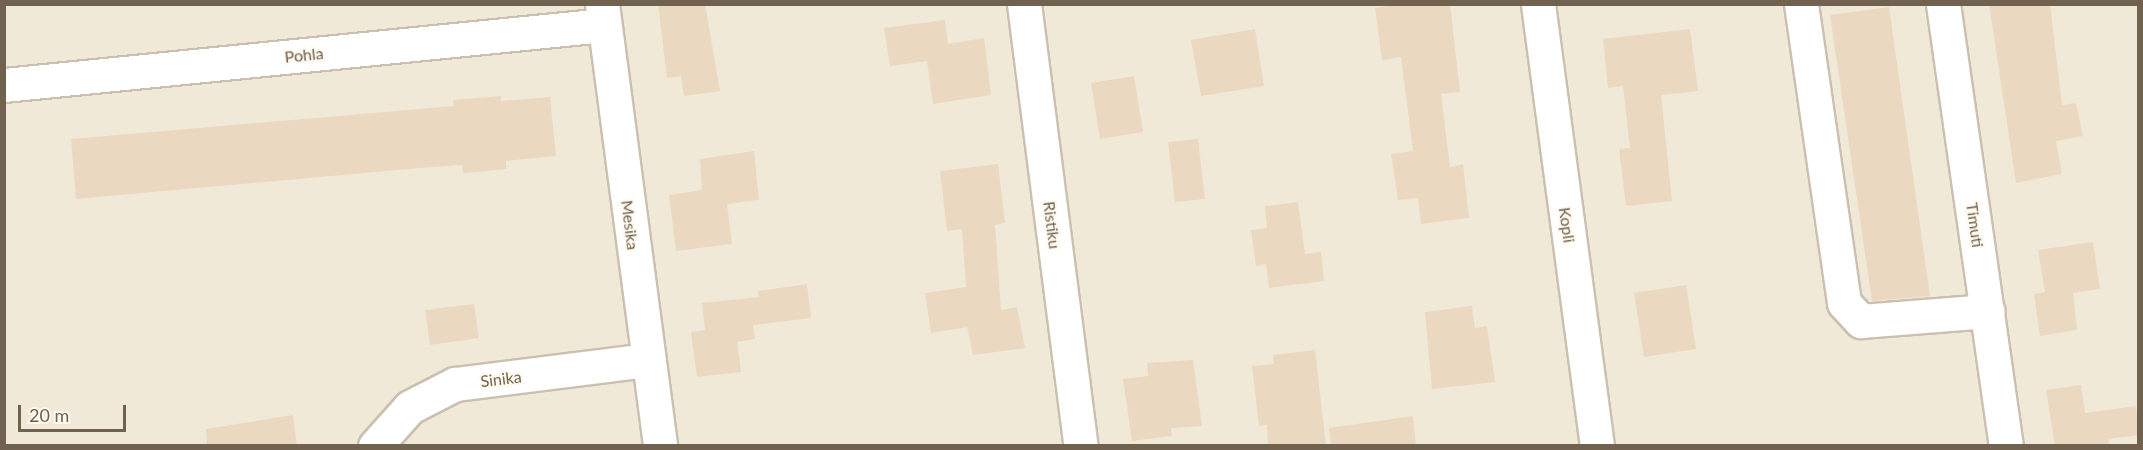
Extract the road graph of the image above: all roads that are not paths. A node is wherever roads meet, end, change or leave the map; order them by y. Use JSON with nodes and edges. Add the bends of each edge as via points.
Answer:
{"nodes":[{"id":1,"x":1024,"y":4,"type":"edge"},
{"id":2,"x":1538,"y":4,"type":"edge"},
{"id":3,"x":1801,"y":4,"type":"edge"},
{"id":4,"x":1943,"y":4,"type":"edge"},
{"id":5,"x":603,"y":15,"type":"edge"},
{"id":6,"x":4,"y":85,"type":"edge"},
{"id":7,"x":1988,"y":310,"type":"junction"},
{"id":8,"x":648,"y":360,"type":"junction"},
{"id":9,"x":375,"y":446,"type":"edge"},
{"id":10,"x":660,"y":446,"type":"edge"},
{"id":11,"x":1081,"y":446,"type":"edge"},
{"id":12,"x":1597,"y":446,"type":"edge"},
{"id":13,"x":2006,"y":446,"type":"edge"}],
"edges":[{"from":1,"to":11,"type":"street","name":"Ristiku"},
{"from":2,"to":12,"type":"street","name":"Kopli"},
{"from":3,"to":7,"type":"street","via":[[1844,303],[1861,321]]},
{"from":4,"to":7,"type":"street","name":"Timuti"},
{"from":5,"to":6,"type":"street","name":"Pohla"},
{"from":5,"to":8,"type":"street","name":"Mesika"},
{"from":7,"to":13,"type":"street","name":"Timuti"},
{"from":8,"to":9,"type":"street","name":"Sinika","via":[[455,384],[410,407]]},
{"from":8,"to":10,"type":"street","name":"Mesika"}]}
